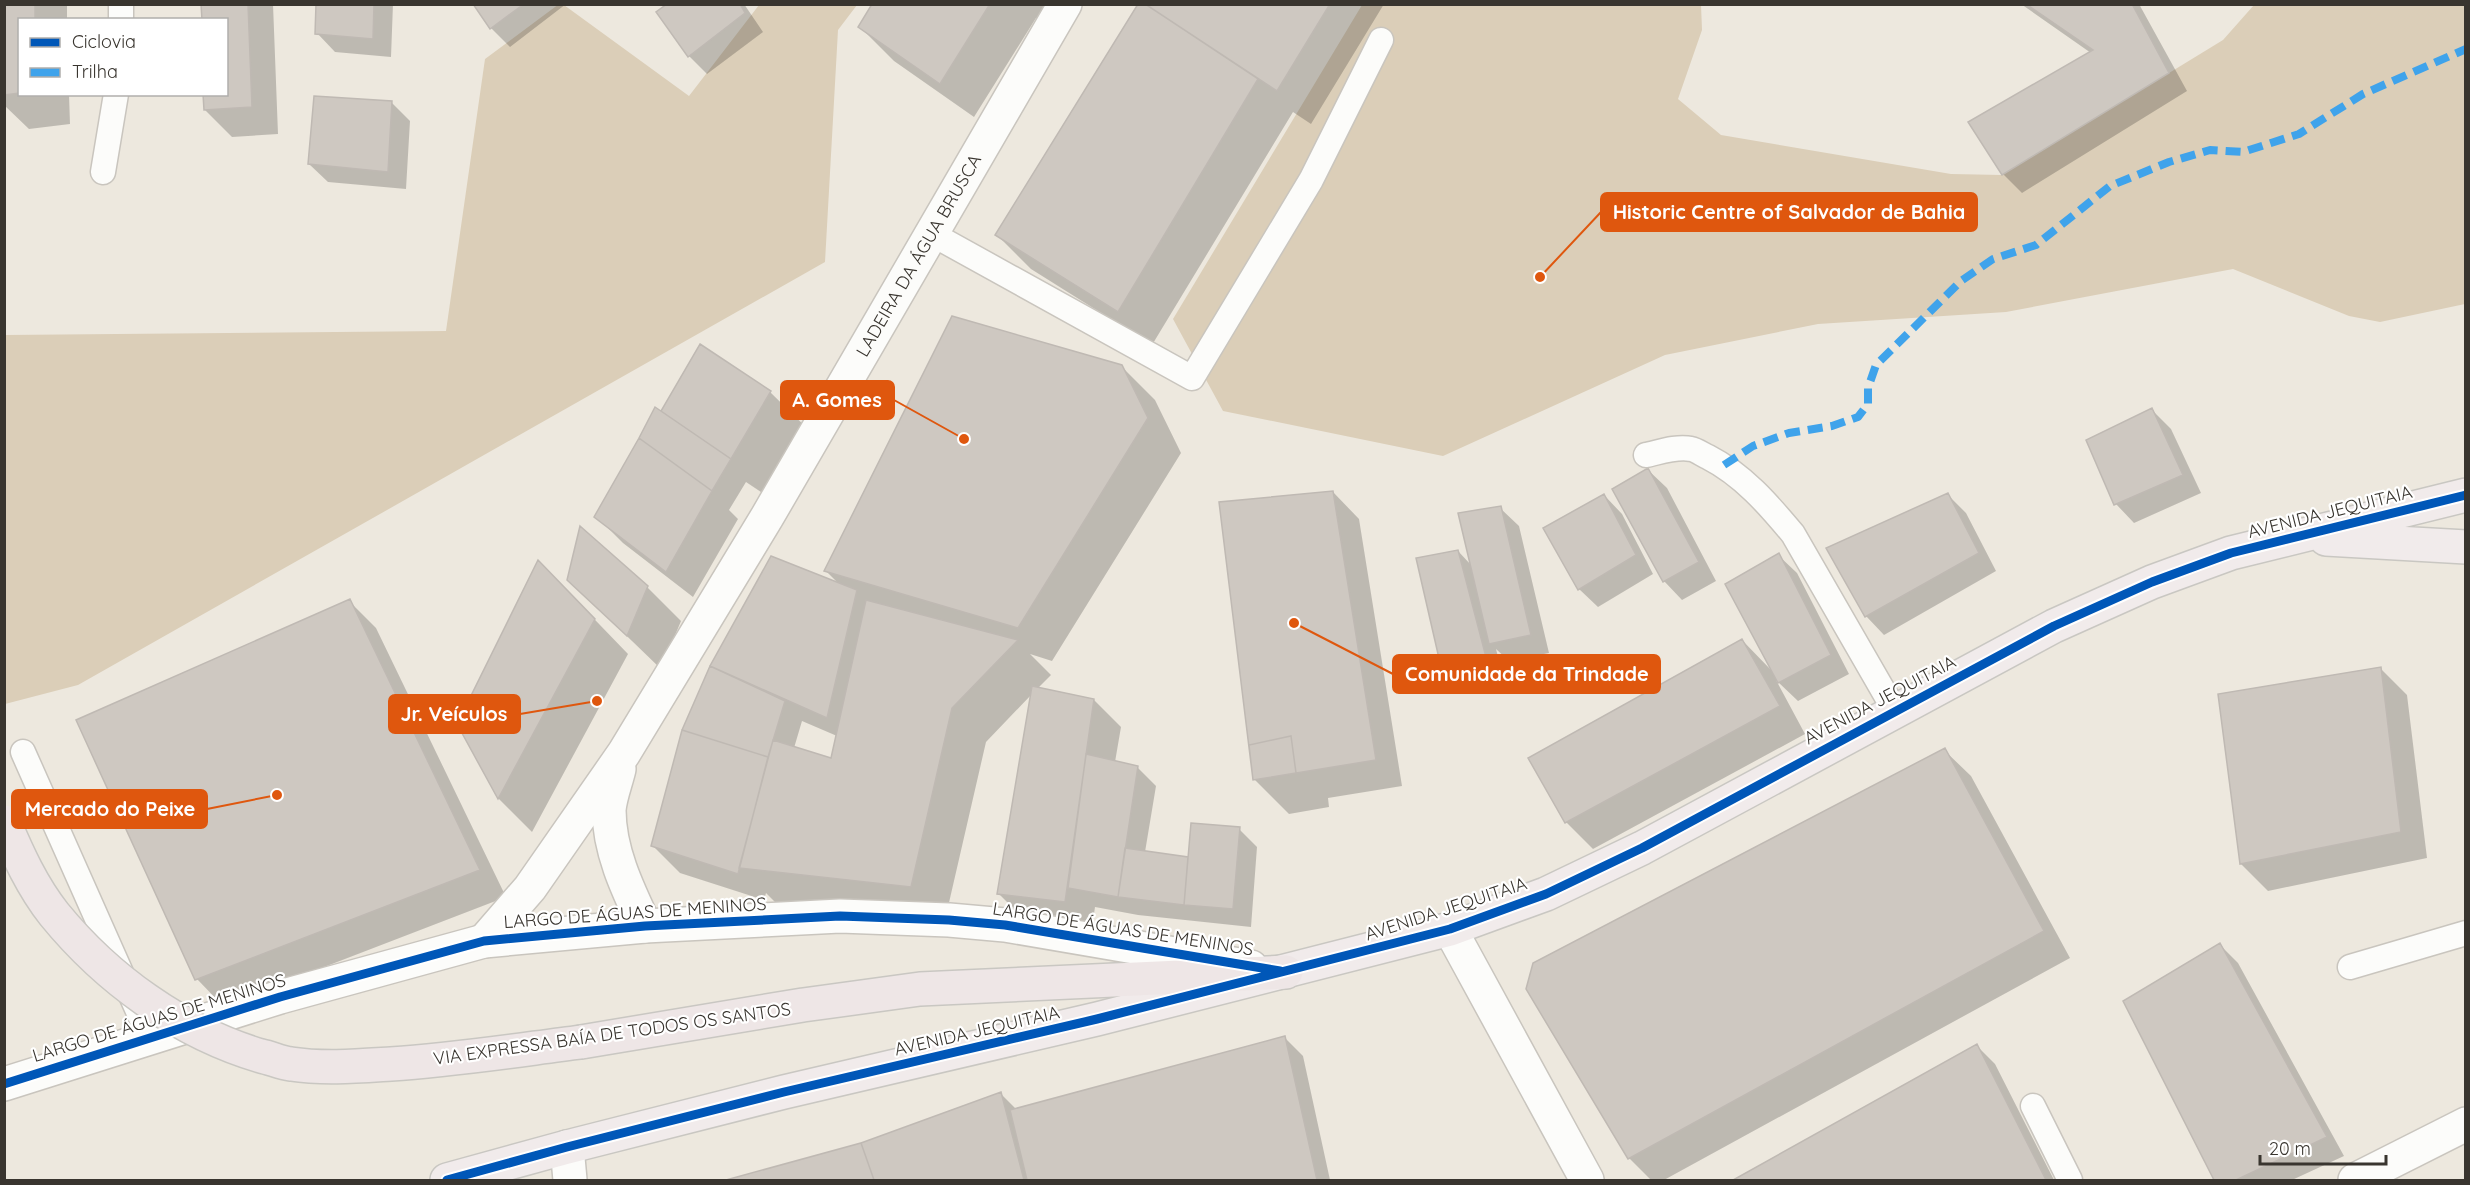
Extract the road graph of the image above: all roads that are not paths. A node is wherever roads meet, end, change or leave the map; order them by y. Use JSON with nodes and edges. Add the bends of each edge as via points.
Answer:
{"nodes":[{"id":1,"x":1065,"y":4,"type":"edge"},
{"id":2,"x":1381,"y":40,"type":"dead end"},
{"id":3,"x":116,"y":96,"type":"edge"},
{"id":4,"x":104,"y":172,"type":"dead end"},
{"id":5,"x":932,"y":234,"type":"junction"},
{"id":6,"x":1646,"y":455,"type":"dead end"},
{"id":7,"x":2466,"y":495,"type":"edge"},
{"id":8,"x":2293,"y":538,"type":"junction"},
{"id":9,"x":2466,"y":547,"type":"edge"},
{"id":10,"x":1895,"y":711,"type":"junction"},
{"id":11,"x":23,"y":752,"type":"dead end"},
{"id":12,"x":624,"y":753,"type":"junction"},
{"id":13,"x":4,"y":822,"type":"edge"},
{"id":14,"x":645,"y":926,"type":"junction"},
{"id":15,"x":1450,"y":929,"type":"junction"},
{"id":16,"x":2466,"y":933,"type":"edge"},
{"id":17,"x":484,"y":941,"type":"junction"},
{"id":18,"x":2350,"y":967,"type":"dead end"},
{"id":19,"x":1286,"y":972,"type":"junction"},
{"id":20,"x":150,"y":1038,"type":"junction"},
{"id":21,"x":4,"y":1084,"type":"edge"},
{"id":22,"x":2033,"y":1106,"type":"dead end"},
{"id":23,"x":2466,"y":1124,"type":"edge"},
{"id":24,"x":567,"y":1147,"type":"junction"},
{"id":25,"x":447,"y":1180,"type":"edge"},
{"id":26,"x":570,"y":1180,"type":"edge"},
{"id":27,"x":1587,"y":1180,"type":"edge"},
{"id":28,"x":2070,"y":1180,"type":"edge"},
{"id":29,"x":2355,"y":1180,"type":"edge"}],
"edges":[{"from":1,"to":5,"type":"street","name":"LADEIRA DA ÁGUA BRUSCA"},
{"from":2,"to":5,"type":"lane","via":[[1311,180],[1192,378]]},
{"from":3,"to":4,"type":"lane"},
{"from":5,"to":12,"type":"street","name":"LADEIRA DA ÁGUA BRUSCA"},
{"from":6,"to":10,"type":"lane","via":[[1691,449],[1724,465],[1772,508],[1793,534]]},
{"from":7,"to":8,"type":"main road","name":"AVENIDA JEQUITAIA"},
{"from":8,"to":9,"type":"main road"},
{"from":8,"to":10,"type":"main road","name":"AVENIDA JEQUITAIA","via":[[2231,553],[2152,582],[2054,626]]},
{"from":10,"to":15,"type":"main road","name":"AVENIDA JEQUITAIA","via":[[1642,848],[1546,894]]},
{"from":11,"to":20,"type":"lane"},
{"from":12,"to":14,"type":"street","name":"LADEIRA DA ÁGUA BRUSCA","via":[[609,809],[613,845]]},
{"from":12,"to":17,"type":"street","name":"LADEIRA DA ÁGUA BRUSCA","via":[[530,888]]},
{"from":13,"to":19,"type":"highway","name":"VIA EXPRESSA BAÍA DE TODOS OS SANTOS","bridge":true,"via":[[21,863],[54,913],[99,963],[192,1029],[237,1049],[291,1064],[354,1066],[432,1061],[920,989]]},
{"from":14,"to":17,"type":"street","name":"LARGO DE ÁGUAS DE MENINOS"},
{"from":14,"to":19,"type":"street","name":"LARGO DE ÁGUAS DE MENINOS","via":[[840,916],[949,920],[1005,925]]},
{"from":15,"to":19,"type":"main road","name":"AVENIDA JEQUITAIA"},
{"from":15,"to":27,"type":"street"},
{"from":16,"to":18,"type":"lane"},
{"from":17,"to":20,"type":"street","name":"LARGO DE ÁGUAS DE MENINOS","via":[[280,997]]},
{"from":19,"to":24,"type":"main road","name":"AVENIDA JEQUITAIA"},
{"from":20,"to":21,"type":"street","name":"LARGO DE ÁGUAS DE MENINOS"},
{"from":22,"to":28,"type":"lane"},
{"from":23,"to":29,"type":"street"},
{"from":24,"to":25,"type":"main road","name":"AVENIDA JEQUITAIA"},
{"from":24,"to":26,"type":"street"}]}
